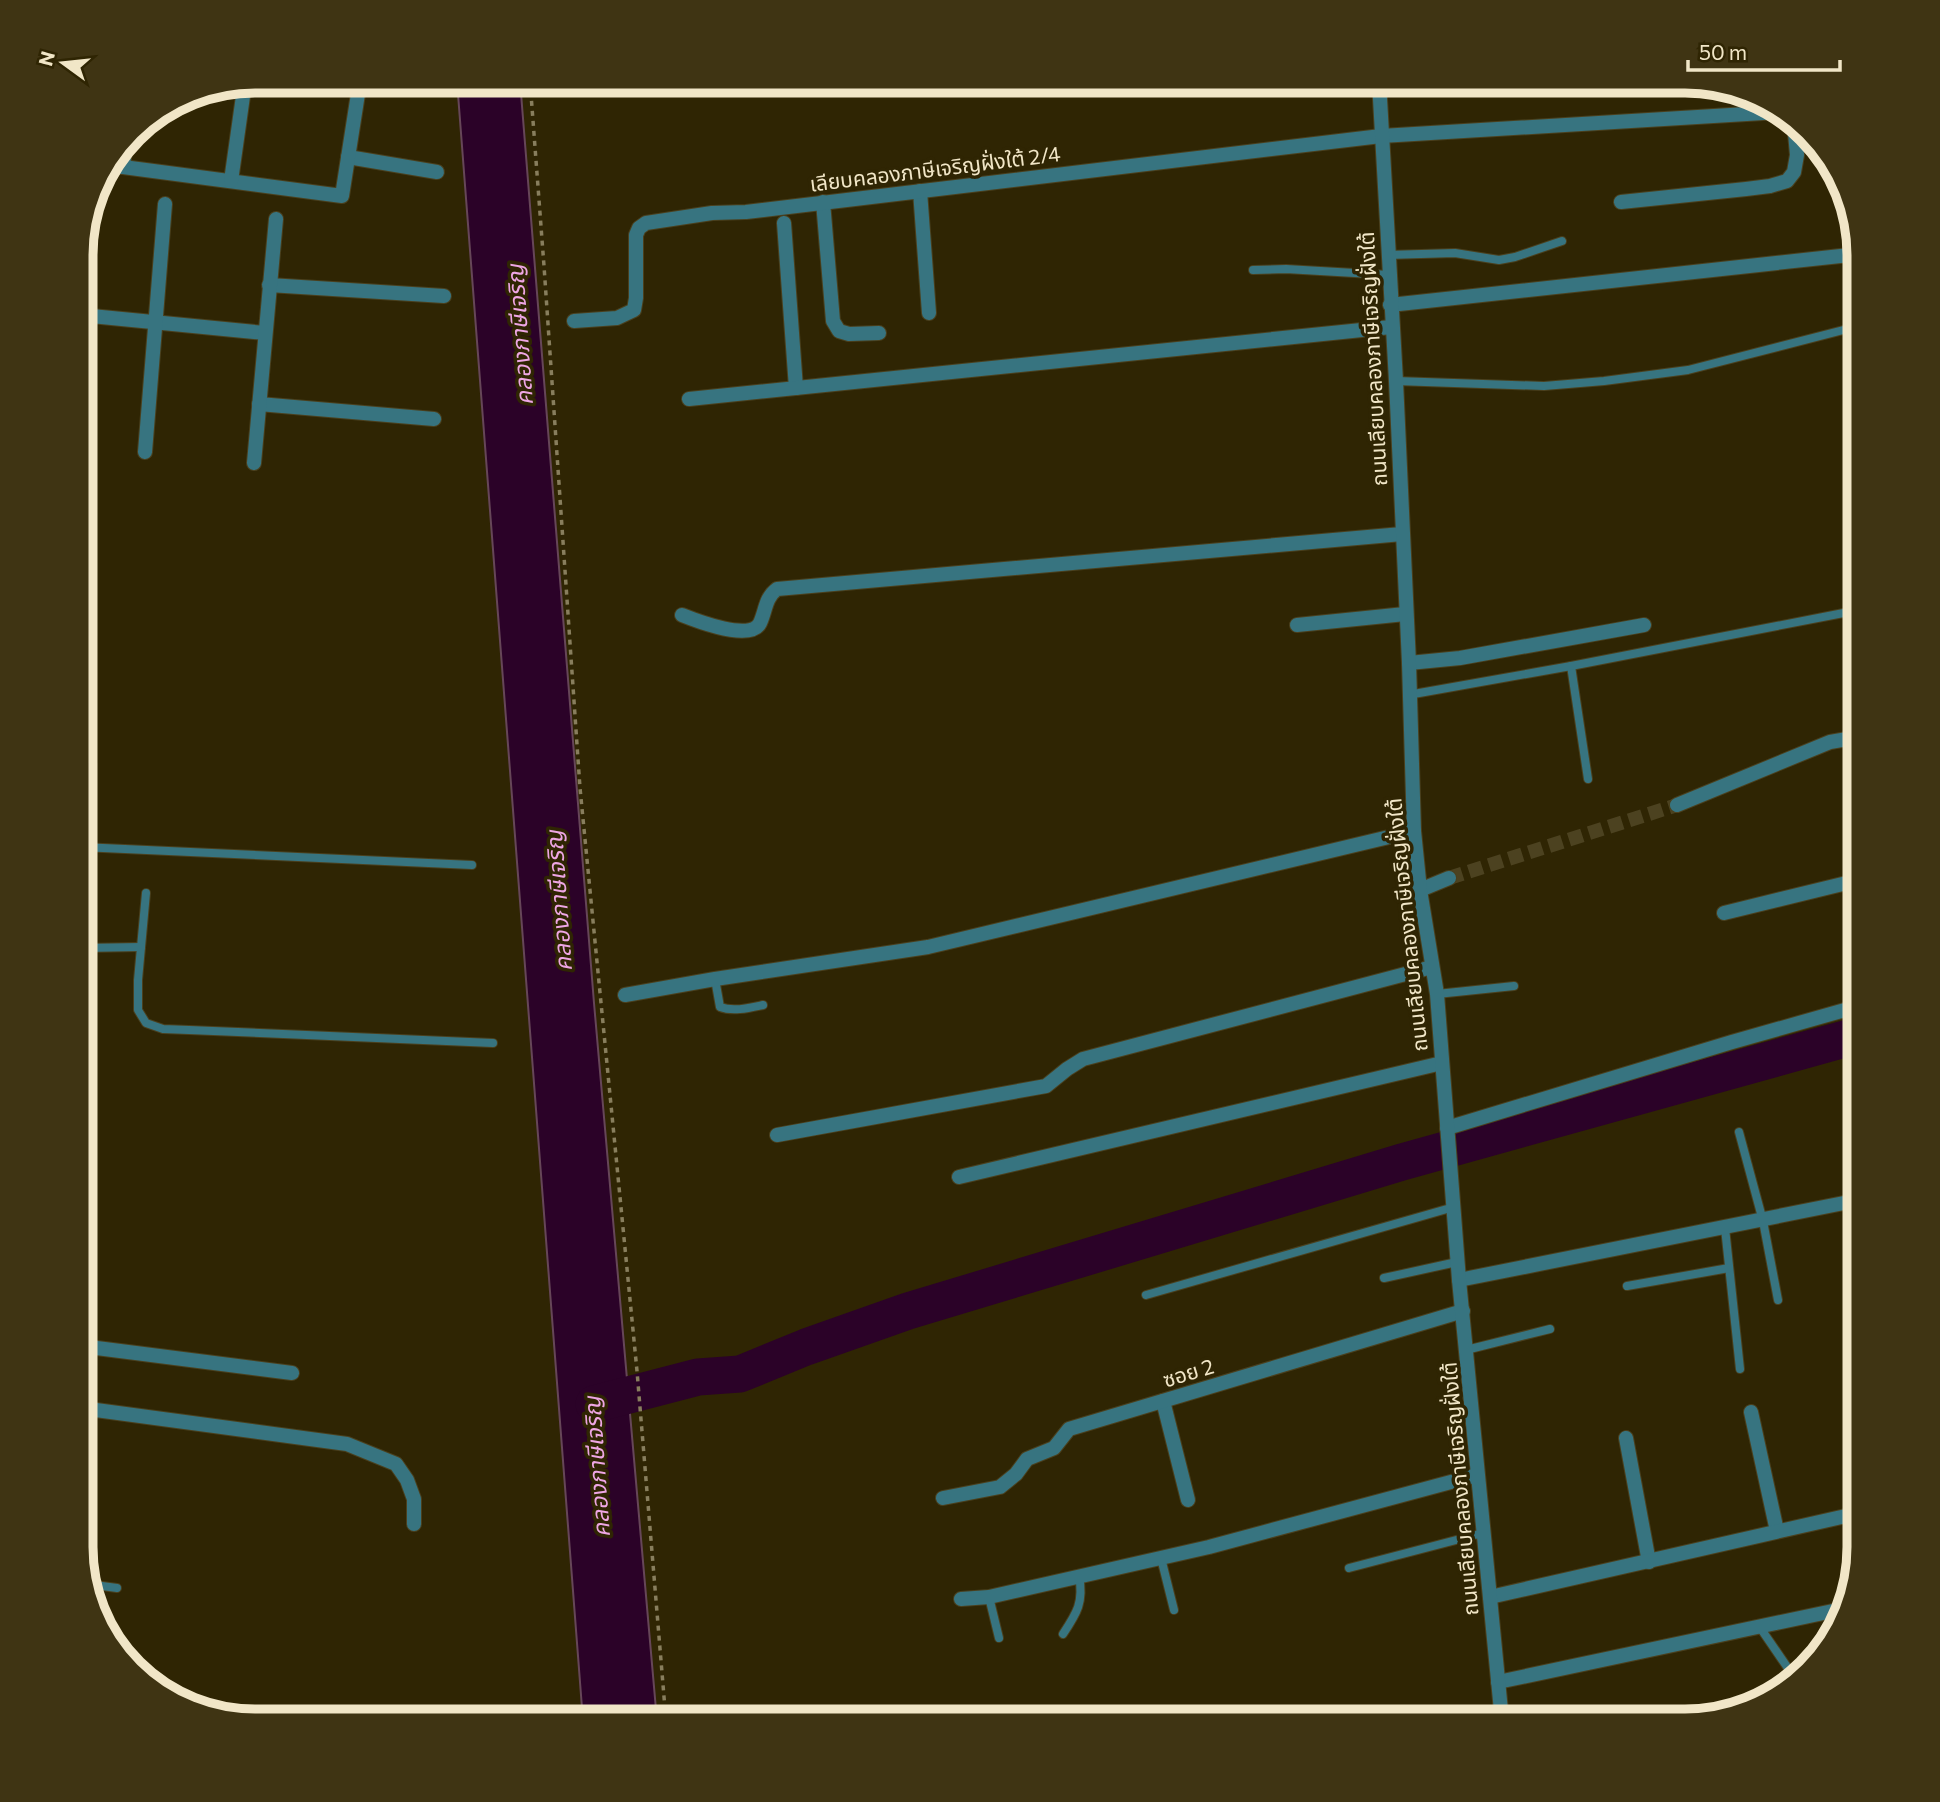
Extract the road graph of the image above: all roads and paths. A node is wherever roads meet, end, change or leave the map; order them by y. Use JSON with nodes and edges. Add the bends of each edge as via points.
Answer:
{"nodes":[{"id":1,"x":244,"y":93,"type":"edge"},
{"id":2,"x":358,"y":93,"type":"edge"},
{"id":3,"x":531,"y":93,"type":"edge"},
{"id":4,"x":1379,"y":93,"type":"edge"},
{"id":5,"x":1764,"y":113,"type":"edge"},
{"id":6,"x":1381,"y":136,"type":"junction"},
{"id":7,"x":1795,"y":136,"type":"edge"},
{"id":8,"x":348,"y":156,"type":"junction"},
{"id":9,"x":119,"y":167,"type":"edge"},
{"id":10,"x":436,"y":172,"type":"dead end"},
{"id":11,"x":231,"y":181,"type":"junction"},
{"id":12,"x":920,"y":191,"type":"junction"},
{"id":13,"x":823,"y":202,"type":"junction"},
{"id":14,"x":1621,"y":202,"type":"dead end"},
{"id":15,"x":165,"y":204,"type":"dead end"},
{"id":16,"x":276,"y":219,"type":"dead end"},
{"id":17,"x":784,"y":223,"type":"dead end"},
{"id":18,"x":1562,"y":241,"type":"dead end"},
{"id":19,"x":1847,"y":255,"type":"edge"},
{"id":20,"x":1387,"y":256,"type":"junction"},
{"id":21,"x":1253,"y":270,"type":"dead end"},
{"id":22,"x":1389,"y":275,"type":"junction"},
{"id":23,"x":270,"y":285,"type":"junction"},
{"id":24,"x":444,"y":296,"type":"dead end"},
{"id":25,"x":1390,"y":305,"type":"junction"},
{"id":26,"x":929,"y":313,"type":"dead end"},
{"id":27,"x":93,"y":316,"type":"edge"},
{"id":28,"x":574,"y":321,"type":"dead end"},
{"id":29,"x":156,"y":322,"type":"junction"},
{"id":30,"x":1391,"y":327,"type":"junction"},
{"id":31,"x":1847,"y":329,"type":"edge"},
{"id":32,"x":265,"y":333,"type":"junction"},
{"id":33,"x":879,"y":333,"type":"dead end"},
{"id":34,"x":1396,"y":381,"type":"junction"},
{"id":35,"x":796,"y":388,"type":"junction"},
{"id":36,"x":689,"y":399,"type":"dead end"},
{"id":37,"x":259,"y":404,"type":"junction"},
{"id":38,"x":434,"y":419,"type":"dead end"},
{"id":39,"x":145,"y":452,"type":"dead end"},
{"id":40,"x":254,"y":463,"type":"dead end"},
{"id":41,"x":1402,"y":534,"type":"junction"},
{"id":42,"x":1847,"y":612,"type":"edge"},
{"id":43,"x":1405,"y":614,"type":"junction"},
{"id":44,"x":682,"y":615,"type":"dead end"},
{"id":45,"x":1297,"y":625,"type":"dead end"},
{"id":46,"x":1644,"y":625,"type":"dead end"},
{"id":47,"x":1409,"y":663,"type":"junction"},
{"id":48,"x":1571,"y":666,"type":"junction"},
{"id":49,"x":1408,"y":695,"type":"junction"},
{"id":50,"x":1847,"y":739,"type":"edge"},
{"id":51,"x":1588,"y":779,"type":"dead end"},
{"id":52,"x":1677,"y":805,"type":"tunnel mouth"},
{"id":53,"x":1414,"y":831,"type":"junction"},
{"id":54,"x":93,"y":848,"type":"edge"},
{"id":55,"x":472,"y":865,"type":"dead end"},
{"id":56,"x":1449,"y":878,"type":"tunnel mouth"},
{"id":57,"x":1847,"y":883,"type":"edge"},
{"id":58,"x":1420,"y":890,"type":"junction"},
{"id":59,"x":146,"y":893,"type":"dead end"},
{"id":60,"x":1724,"y":913,"type":"dead end"},
{"id":61,"x":141,"y":947,"type":"junction"},
{"id":62,"x":93,"y":948,"type":"edge"},
{"id":63,"x":1432,"y":967,"type":"junction"},
{"id":64,"x":715,"y":979,"type":"junction"},
{"id":65,"x":1514,"y":986,"type":"dead end"},
{"id":66,"x":1437,"y":994,"type":"junction"},
{"id":67,"x":625,"y":995,"type":"dead end"},
{"id":68,"x":763,"y":1005,"type":"dead end"},
{"id":69,"x":1847,"y":1009,"type":"edge"},
{"id":70,"x":493,"y":1044,"type":"dead end"},
{"id":71,"x":1443,"y":1063,"type":"junction"},
{"id":72,"x":1447,"y":1132,"type":"junction"},
{"id":73,"x":1739,"y":1132,"type":"dead end"},
{"id":74,"x":777,"y":1135,"type":"dead end"},
{"id":75,"x":959,"y":1177,"type":"dead end"},
{"id":76,"x":1847,"y":1203,"type":"edge"},
{"id":77,"x":1454,"y":1207,"type":"junction"},
{"id":78,"x":1763,"y":1221,"type":"junction"},
{"id":79,"x":1725,"y":1228,"type":"junction"},
{"id":80,"x":1457,"y":1262,"type":"junction"},
{"id":81,"x":1729,"y":1268,"type":"junction"},
{"id":82,"x":1384,"y":1278,"type":"dead end"},
{"id":83,"x":1459,"y":1280,"type":"junction"},
{"id":84,"x":1627,"y":1286,"type":"dead end"},
{"id":85,"x":1146,"y":1295,"type":"dead end"},
{"id":86,"x":1778,"y":1300,"type":"dead end"},
{"id":87,"x":1463,"y":1311,"type":"junction"},
{"id":88,"x":1550,"y":1329,"type":"dead end"},
{"id":89,"x":93,"y":1348,"type":"edge"},
{"id":90,"x":1466,"y":1349,"type":"junction"},
{"id":91,"x":1740,"y":1368,"type":"dead end"},
{"id":92,"x":292,"y":1373,"type":"dead end"},
{"id":93,"x":1163,"y":1401,"type":"junction"},
{"id":94,"x":93,"y":1410,"type":"edge"},
{"id":95,"x":1751,"y":1412,"type":"dead end"},
{"id":96,"x":1626,"y":1438,"type":"dead end"},
{"id":97,"x":1477,"y":1475,"type":"junction"},
{"id":98,"x":943,"y":1498,"type":"dead end"},
{"id":99,"x":1188,"y":1500,"type":"dead end"},
{"id":100,"x":1847,"y":1516,"type":"edge"},
{"id":101,"x":414,"y":1524,"type":"dead end"},
{"id":102,"x":1777,"y":1531,"type":"junction"},
{"id":103,"x":1483,"y":1533,"type":"junction"},
{"id":104,"x":1161,"y":1558,"type":"junction"},
{"id":105,"x":1649,"y":1562,"type":"junction"},
{"id":106,"x":1349,"y":1568,"type":"dead end"},
{"id":107,"x":1079,"y":1577,"type":"junction"},
{"id":108,"x":97,"y":1585,"type":"edge"},
{"id":109,"x":117,"y":1588,"type":"dead end"},
{"id":110,"x":989,"y":1597,"type":"junction"},
{"id":111,"x":1490,"y":1597,"type":"junction"},
{"id":112,"x":961,"y":1599,"type":"dead end"},
{"id":113,"x":1174,"y":1610,"type":"dead end"},
{"id":114,"x":1834,"y":1611,"type":"edge"},
{"id":115,"x":1759,"y":1626,"type":"junction"},
{"id":116,"x":1063,"y":1634,"type":"dead end"},
{"id":117,"x":999,"y":1638,"type":"dead end"},
{"id":118,"x":1790,"y":1671,"type":"edge"},
{"id":119,"x":1498,"y":1682,"type":"junction"},
{"id":120,"x":665,"y":1709,"type":"edge"},
{"id":121,"x":1501,"y":1709,"type":"edge"}],
"edges":[{"from":1,"to":11,"type":"street"},
{"from":2,"to":8,"type":"street"},
{"from":3,"to":120,"type":"path","via":[[580,788]]},
{"from":4,"to":6,"type":"street","name":"ถนนเลียบคลองภาษีเจริญฝั่งใต้"},
{"from":5,"to":6,"type":"street","name":"เลียบคลองภาษีเจริญฝั่งใต้ 2/4"},
{"from":6,"to":12,"type":"street","name":"เลียบคลองภาษีเจริญฝั่งใต้ 2/4"},
{"from":6,"to":20,"type":"street","name":"ถนนเลียบคลองภาษีเจริญฝั่งใต้"},
{"from":7,"to":14,"type":"street","via":[[1794,172],[1787,181]]},
{"from":8,"to":10,"type":"street"},
{"from":8,"to":11,"type":"street","via":[[342,196]]},
{"from":9,"to":11,"type":"street"},
{"from":12,"to":13,"type":"street","name":"เลียบคลองภาษีเจริญฝั่งใต้ 2/4"},
{"from":12,"to":26,"type":"street"},
{"from":13,"to":28,"type":"street","name":"เลียบคลองภาษีเจริญฝั่งใต้ 2/4","via":[[646,223],[636,234],[634,310],[617,318]]},
{"from":13,"to":33,"type":"street","via":[[833,321],[839,331],[849,334]]},
{"from":15,"to":29,"type":"street"},
{"from":16,"to":23,"type":"street"},
{"from":17,"to":35,"type":"street"},
{"from":18,"to":20,"type":"lane","via":[[1499,260],[1455,253]]},
{"from":19,"to":25,"type":"street"},
{"from":20,"to":22,"type":"street","name":"ถนนเลียบคลองภาษีเจริญฝั่งใต้"},
{"from":21,"to":22,"type":"lane"},
{"from":22,"to":25,"type":"street","name":"ถนนเลียบคลองภาษีเจริญฝั่งใต้"},
{"from":23,"to":24,"type":"street"},
{"from":23,"to":32,"type":"street"},
{"from":25,"to":30,"type":"street","name":"ถนนเลียบคลองภาษีเจริญฝั่งใต้"},
{"from":27,"to":29,"type":"street"},
{"from":29,"to":32,"type":"street"},
{"from":29,"to":39,"type":"street"},
{"from":30,"to":34,"type":"street","name":"ถนนเลียบคลองภาษีเจริญฝั่งใต้"},
{"from":30,"to":35,"type":"street"},
{"from":31,"to":34,"type":"lane","via":[[1688,369],[1604,381],[1544,386]]},
{"from":32,"to":37,"type":"street"},
{"from":34,"to":41,"type":"street","name":"ถนนเลียบคลองภาษีเจริญฝั่งใต้"},
{"from":35,"to":36,"type":"street"},
{"from":37,"to":38,"type":"street"},
{"from":37,"to":40,"type":"street"},
{"from":41,"to":43,"type":"street","name":"ถนนเลียบคลองภาษีเจริญฝั่งใต้"},
{"from":41,"to":44,"type":"street","via":[[777,590],[753,629],[715,628]]},
{"from":42,"to":48,"type":"lane"},
{"from":43,"to":45,"type":"street"},
{"from":43,"to":47,"type":"street","name":"ถนนเลียบคลองภาษีเจริญฝั่งใต้"},
{"from":46,"to":47,"type":"street"},
{"from":47,"to":49,"type":"street","name":"ถนนเลียบคลองภาษีเจริญฝั่งใต้"},
{"from":48,"to":49,"type":"lane"},
{"from":48,"to":51,"type":"lane"},
{"from":49,"to":53,"type":"street","name":"ถนนเลียบคลองภาษีเจริญฝั่งใต้"},
{"from":50,"to":52,"type":"street"},
{"from":53,"to":58,"type":"street","name":"ถนนเลียบคลองภาษีเจริญฝั่งใต้"},
{"from":53,"to":64,"type":"street","via":[[928,947]]},
{"from":54,"to":55,"type":"lane"},
{"from":56,"to":58,"type":"street"},
{"from":57,"to":60,"type":"street"},
{"from":58,"to":63,"type":"street","name":"ถนนเลียบคลองภาษีเจริญฝั่งใต้"},
{"from":59,"to":61,"type":"lane"},
{"from":61,"to":62,"type":"lane"},
{"from":61,"to":70,"type":"lane","via":[[138,1010],[146,1023],[163,1029]]},
{"from":63,"to":66,"type":"street","name":"ถนนเลียบคลองภาษีเจริญฝั่งใต้"},
{"from":63,"to":74,"type":"street","via":[[1083,1059],[1046,1086]]},
{"from":64,"to":67,"type":"street"},
{"from":64,"to":68,"type":"lane","via":[[723,1009]]},
{"from":65,"to":66,"type":"lane"},
{"from":66,"to":71,"type":"street","name":"ถนนเลียบคลองภาษีเจริญฝั่งใต้"},
{"from":69,"to":72,"type":"street"},
{"from":71,"to":72,"type":"street","name":"ถนนเลียบคลองภาษีเจริญฝั่งใต้"},
{"from":71,"to":75,"type":"street"},
{"from":72,"to":77,"type":"street","name":"ถนนเลียบคลองภาษีเจริญฝั่งใต้"},
{"from":73,"to":78,"type":"lane"},
{"from":76,"to":78,"type":"street"},
{"from":77,"to":80,"type":"street","name":"ถนนเลียบคลองภาษีเจริญฝั่งใต้"},
{"from":77,"to":85,"type":"lane"},
{"from":78,"to":79,"type":"street"},
{"from":78,"to":86,"type":"lane"},
{"from":79,"to":81,"type":"lane"},
{"from":79,"to":83,"type":"street"},
{"from":80,"to":82,"type":"lane"},
{"from":80,"to":83,"type":"street","name":"ถนนเลียบคลองภาษีเจริญฝั่งใต้"},
{"from":81,"to":84,"type":"lane"},
{"from":81,"to":91,"type":"lane"},
{"from":83,"to":87,"type":"street","name":"ถนนเลียบคลองภาษีเจริญฝั่งใต้"},
{"from":87,"to":90,"type":"street","name":"ถนนเลียบคลองภาษีเจริญฝั่งใต้"},
{"from":87,"to":93,"type":"street","name":"ซอย 2"},
{"from":88,"to":90,"type":"lane"},
{"from":89,"to":92,"type":"street"},
{"from":90,"to":97,"type":"street","name":"ถนนเลียบคลองภาษีเจริญฝั่งใต้"},
{"from":93,"to":98,"type":"street","name":"ซอย 2","via":[[1069,1429],[1054,1448],[1027,1459],[1000,1487]]},
{"from":93,"to":99,"type":"street"},
{"from":94,"to":101,"type":"street","via":[[347,1444],[396,1464],[414,1499]]},
{"from":95,"to":102,"type":"street"},
{"from":96,"to":105,"type":"street"},
{"from":97,"to":103,"type":"street","name":"ถนนเลียบคลองภาษีเจริญฝั่งใต้"},
{"from":97,"to":104,"type":"street"},
{"from":100,"to":102,"type":"street"},
{"from":102,"to":105,"type":"street"},
{"from":103,"to":106,"type":"lane"},
{"from":103,"to":111,"type":"street","name":"ถนนเลียบคลองภาษีเจริญฝั่งใต้"},
{"from":104,"to":107,"type":"street"},
{"from":104,"to":113,"type":"lane"},
{"from":105,"to":111,"type":"street"},
{"from":107,"to":110,"type":"street"},
{"from":107,"to":116,"type":"lane","via":[[1082,1591],[1077,1613]]},
{"from":108,"to":109,"type":"lane"},
{"from":110,"to":112,"type":"street"},
{"from":110,"to":117,"type":"lane"},
{"from":111,"to":119,"type":"street","name":"ถนนเลียบคลองภาษีเจริญฝั่งใต้"},
{"from":114,"to":115,"type":"street"},
{"from":115,"to":118,"type":"lane"},
{"from":115,"to":119,"type":"street"},
{"from":119,"to":121,"type":"street","name":"ถนนเลียบคลองภาษีเจริญฝั่งใต้"}]}
